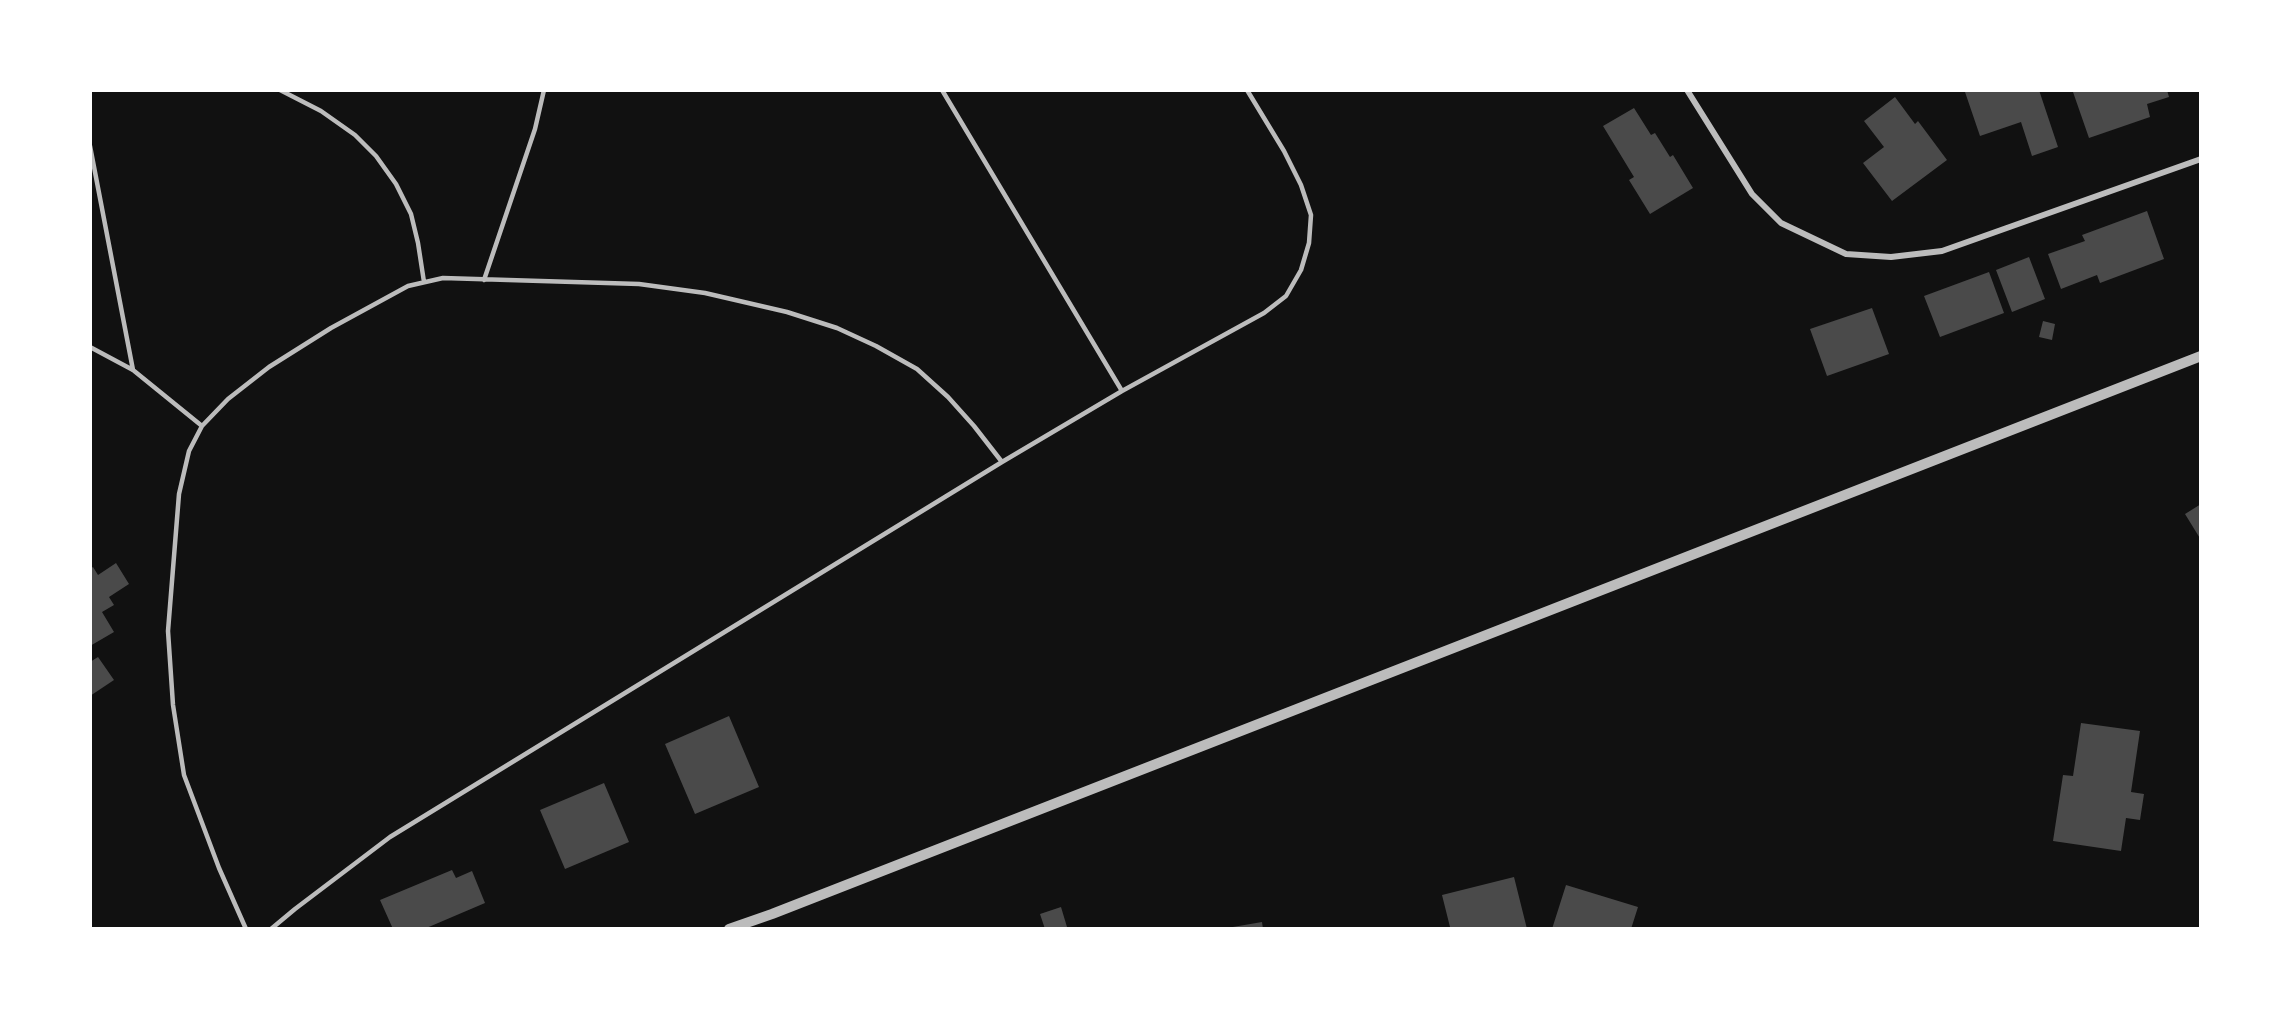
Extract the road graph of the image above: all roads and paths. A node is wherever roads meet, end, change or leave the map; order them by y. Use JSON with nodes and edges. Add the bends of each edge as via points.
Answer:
{"nodes":[{"id":1,"x":280,"y":90,"type":"edge"},
{"id":2,"x":544,"y":90,"type":"edge"},
{"id":3,"x":942,"y":90,"type":"edge"},
{"id":4,"x":1247,"y":90,"type":"edge"},
{"id":5,"x":1688,"y":90,"type":"edge"},
{"id":6,"x":90,"y":146,"type":"edge"},
{"id":7,"x":2201,"y":159,"type":"edge"},
{"id":8,"x":484,"y":280,"type":"junction"},
{"id":9,"x":424,"y":282,"type":"junction"},
{"id":10,"x":90,"y":347,"type":"edge"},
{"id":11,"x":2201,"y":356,"type":"edge"},
{"id":12,"x":133,"y":370,"type":"junction"},
{"id":13,"x":1122,"y":392,"type":"junction"},
{"id":14,"x":202,"y":426,"type":"junction"},
{"id":15,"x":1002,"y":462,"type":"junction"},
{"id":16,"x":246,"y":929,"type":"edge"},
{"id":17,"x":272,"y":929,"type":"edge"},
{"id":18,"x":729,"y":929,"type":"edge"}],
"edges":[{"from":1,"to":9,"type":"lane","via":[[321,111],[376,156],[411,214]]},
{"from":2,"to":8,"type":"lane","via":[[535,129]]},
{"from":3,"to":13,"type":"lane"},
{"from":4,"to":13,"type":"lane","via":[[1284,151],[1311,215],[1309,243],[1301,270],[1286,296],[1264,313]]},
{"from":5,"to":7,"type":"street","via":[[1752,194],[1781,223],[1846,254],[1891,257],[1942,250]]},
{"from":6,"to":12,"type":"lane"},
{"from":8,"to":9,"type":"lane","via":[[443,278]]},
{"from":8,"to":15,"type":"lane","via":[[639,284],[705,293],[837,328],[917,369],[948,397]]},
{"from":9,"to":14,"type":"lane","via":[[408,286],[331,328],[269,367],[228,399]]},
{"from":10,"to":12,"type":"lane"},
{"from":11,"to":18,"type":"street"},
{"from":12,"to":14,"type":"lane"},
{"from":13,"to":15,"type":"lane"},
{"from":14,"to":16,"type":"lane","via":[[189,452],[179,494],[168,631],[173,705],[184,775]]},
{"from":15,"to":17,"type":"lane","via":[[390,837]]}]}
